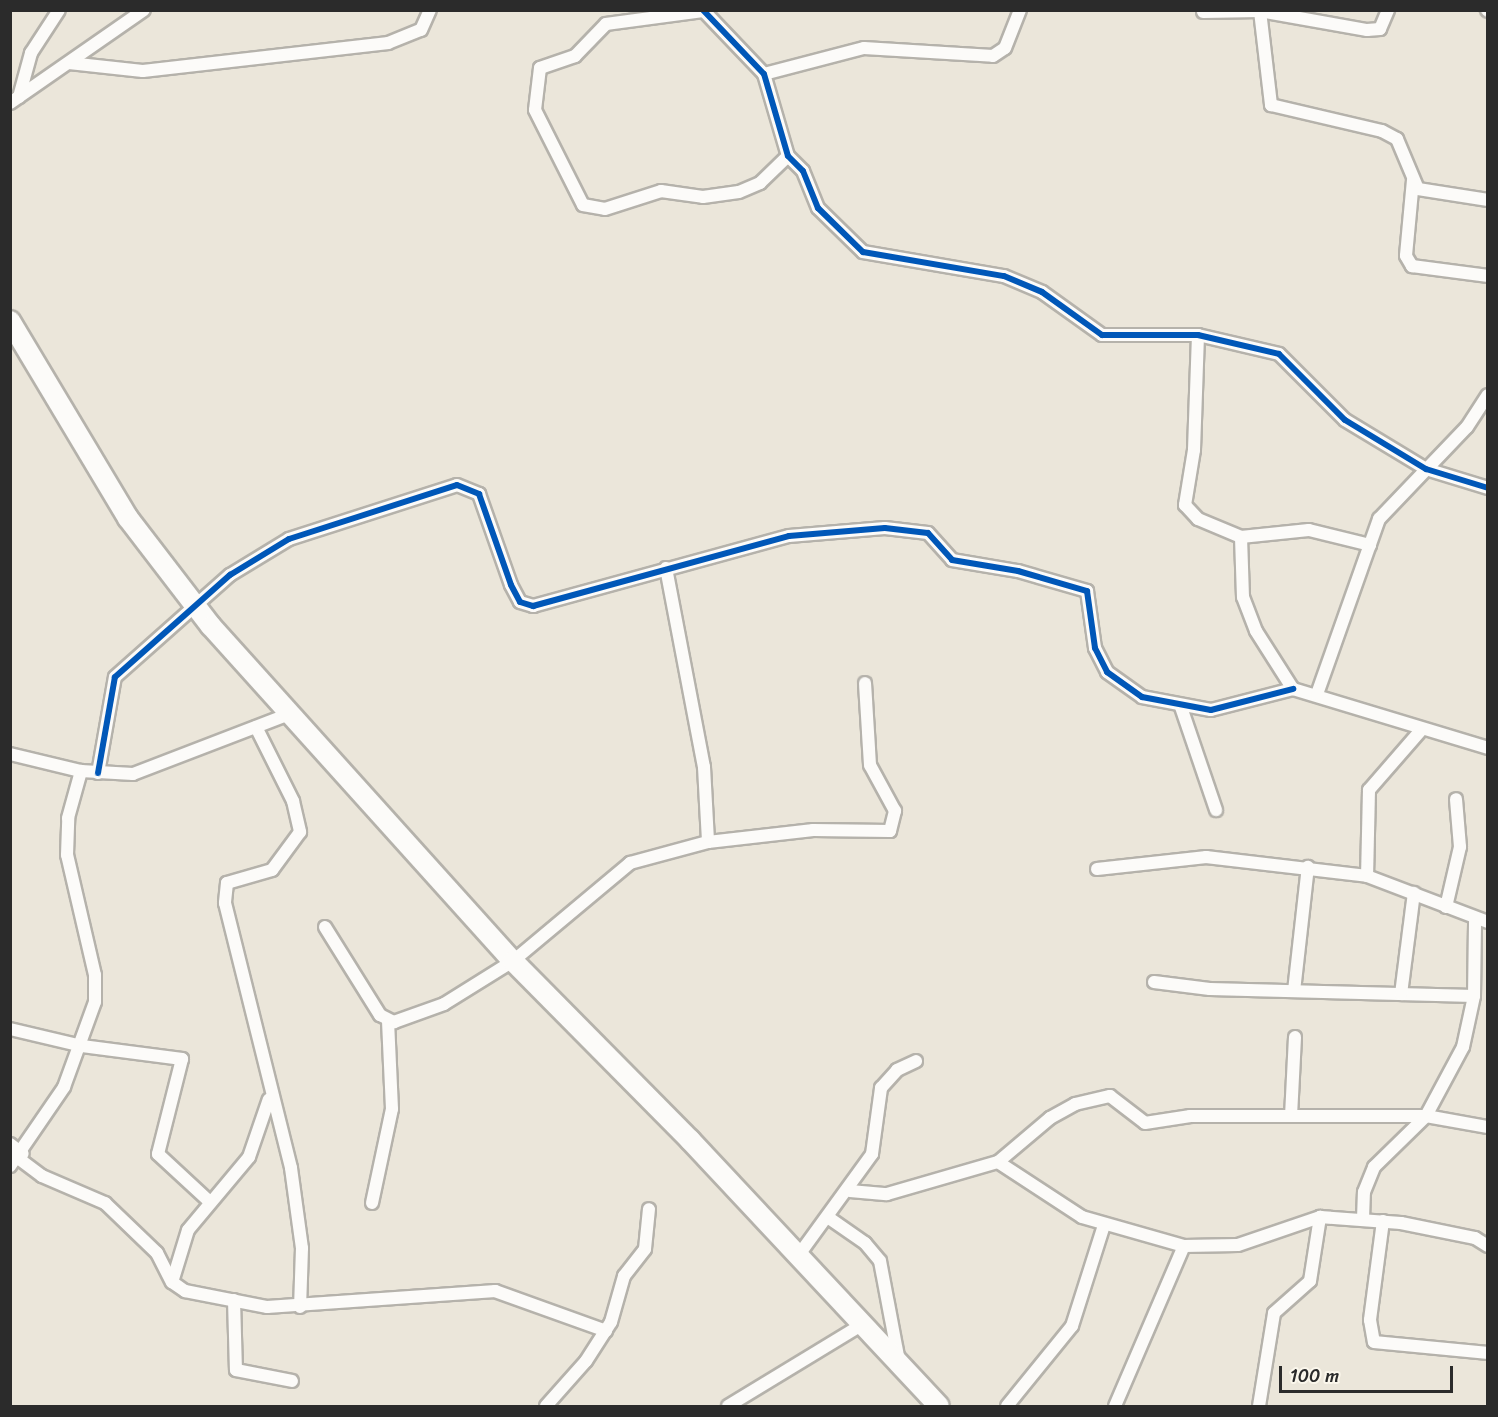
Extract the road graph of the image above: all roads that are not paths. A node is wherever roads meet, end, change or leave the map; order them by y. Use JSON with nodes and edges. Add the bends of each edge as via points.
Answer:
{"nodes":[{"id":1,"x":59,"y":10,"type":"edge"},
{"id":2,"x":144,"y":10,"type":"edge"},
{"id":3,"x":430,"y":10,"type":"edge"},
{"id":4,"x":1020,"y":10,"type":"edge"},
{"id":5,"x":1260,"y":10,"type":"edge"},
{"id":6,"x":1388,"y":10,"type":"edge"},
{"id":7,"x":703,"y":11,"type":"edge"},
{"id":8,"x":1203,"y":12,"type":"edge"},
{"id":9,"x":69,"y":63,"type":"junction"},
{"id":10,"x":764,"y":74,"type":"junction"},
{"id":11,"x":15,"y":100,"type":"edge"},
{"id":12,"x":788,"y":156,"type":"junction"},
{"id":13,"x":1413,"y":180,"type":"junction"},
{"id":14,"x":1488,"y":200,"type":"edge"},
{"id":15,"x":1488,"y":276,"type":"edge"},
{"id":16,"x":10,"y":321,"type":"edge"},
{"id":17,"x":1198,"y":335,"type":"junction"},
{"id":18,"x":1488,"y":395,"type":"edge"},
{"id":19,"x":1426,"y":469,"type":"junction"},
{"id":20,"x":1488,"y":488,"type":"edge"},
{"id":21,"x":1241,"y":537,"type":"junction"},
{"id":22,"x":1370,"y":544,"type":"junction"},
{"id":23,"x":666,"y":568,"type":"junction"},
{"id":24,"x":195,"y":606,"type":"junction"},
{"id":25,"x":865,"y":683,"type":"dead end"},
{"id":26,"x":1293,"y":690,"type":"junction"},
{"id":27,"x":1317,"y":694,"type":"junction"},
{"id":28,"x":1181,"y":707,"type":"junction"},
{"id":29,"x":289,"y":714,"type":"junction"},
{"id":30,"x":256,"y":728,"type":"junction"},
{"id":31,"x":1422,"y":729,"type":"junction"},
{"id":32,"x":1488,"y":748,"type":"edge"},
{"id":33,"x":10,"y":754,"type":"edge"},
{"id":34,"x":81,"y":771,"type":"junction"},
{"id":35,"x":98,"y":773,"type":"junction"},
{"id":36,"x":1456,"y":799,"type":"dead end"},
{"id":37,"x":1216,"y":810,"type":"dead end"},
{"id":38,"x":708,"y":842,"type":"junction"},
{"id":39,"x":1308,"y":867,"type":"junction"},
{"id":40,"x":1097,"y":869,"type":"dead end"},
{"id":41,"x":1367,"y":876,"type":"junction"},
{"id":42,"x":1414,"y":893,"type":"junction"},
{"id":43,"x":1446,"y":907,"type":"junction"},
{"id":44,"x":1481,"y":921,"type":"edge"},
{"id":45,"x":325,"y":927,"type":"dead end"},
{"id":46,"x":513,"y":961,"type":"junction"},
{"id":47,"x":1154,"y":982,"type":"dead end"},
{"id":48,"x":1294,"y":991,"type":"junction"},
{"id":49,"x":1401,"y":994,"type":"junction"},
{"id":50,"x":1474,"y":996,"type":"junction"},
{"id":51,"x":388,"y":1022,"type":"junction"},
{"id":52,"x":10,"y":1029,"type":"edge"},
{"id":53,"x":1295,"y":1037,"type":"dead end"},
{"id":54,"x":82,"y":1046,"type":"junction"},
{"id":55,"x":916,"y":1061,"type":"dead end"},
{"id":56,"x":269,"y":1099,"type":"junction"},
{"id":57,"x":1291,"y":1116,"type":"junction"},
{"id":58,"x":1426,"y":1116,"type":"junction"},
{"id":59,"x":1488,"y":1127,"type":"edge"},
{"id":60,"x":10,"y":1144,"type":"edge"},
{"id":61,"x":17,"y":1159,"type":"edge"},
{"id":62,"x":998,"y":1162,"type":"junction"},
{"id":63,"x":850,"y":1191,"type":"junction"},
{"id":64,"x":209,"y":1201,"type":"junction"},
{"id":65,"x":372,"y":1203,"type":"dead end"},
{"id":66,"x":649,"y":1209,"type":"dead end"},
{"id":67,"x":1320,"y":1217,"type":"junction"},
{"id":68,"x":829,"y":1218,"type":"junction"},
{"id":69,"x":1363,"y":1219,"type":"junction"},
{"id":70,"x":1383,"y":1221,"type":"junction"},
{"id":71,"x":1104,"y":1225,"type":"junction"},
{"id":72,"x":1184,"y":1246,"type":"junction"},
{"id":73,"x":1488,"y":1246,"type":"edge"},
{"id":74,"x":798,"y":1256,"type":"junction"},
{"id":75,"x":172,"y":1282,"type":"junction"},
{"id":76,"x":234,"y":1300,"type":"junction"},
{"id":77,"x":300,"y":1307,"type":"junction"},
{"id":78,"x":861,"y":1326,"type":"junction"},
{"id":79,"x":606,"y":1330,"type":"junction"},
{"id":80,"x":1488,"y":1353,"type":"edge"},
{"id":81,"x":900,"y":1370,"type":"junction"},
{"id":82,"x":292,"y":1380,"type":"dead end"},
{"id":83,"x":560,"y":1391,"type":"junction"},
{"id":84,"x":546,"y":1407,"type":"edge"},
{"id":85,"x":559,"y":1407,"type":"edge"},
{"id":86,"x":728,"y":1407,"type":"edge"},
{"id":87,"x":939,"y":1407,"type":"edge"},
{"id":88,"x":1007,"y":1407,"type":"edge"},
{"id":89,"x":1115,"y":1407,"type":"edge"},
{"id":90,"x":1259,"y":1407,"type":"edge"}],
"edges":[{"from":1,"to":11,"type":"street","via":[[31,53]]},
{"from":2,"to":9,"type":"street"},
{"from":3,"to":9,"type":"street","via":[[421,30],[388,44],[143,71]]},
{"from":4,"to":10,"type":"street","via":[[1005,48],[993,56],[864,48]]},
{"from":5,"to":6,"type":"street","via":[[1367,30],[1380,29]]},
{"from":5,"to":8,"type":"street"},
{"from":5,"to":13,"type":"street","via":[[1271,105],[1397,139]]},
{"from":7,"to":10,"type":"street"},
{"from":7,"to":12,"type":"street","via":[[606,24],[575,56],[540,68],[535,110],[583,205],[605,209],[661,191],[703,197],[739,192],[760,183]]},
{"from":9,"to":11,"type":"street"},
{"from":10,"to":12,"type":"street"},
{"from":12,"to":17,"type":"street","via":[[803,171],[818,208],[863,252],[1004,276],[1042,292],[1102,335]]},
{"from":13,"to":14,"type":"street","via":[[1430,194]]},
{"from":13,"to":15,"type":"street","via":[[1406,256],[1412,266]]},
{"from":16,"to":24,"type":"main road","via":[[128,518]]},
{"from":17,"to":19,"type":"street","via":[[1279,354],[1345,420]]},
{"from":17,"to":21,"type":"street","via":[[1194,450],[1185,505],[1198,519]]},
{"from":18,"to":19,"type":"street","via":[[1467,427]]},
{"from":19,"to":20,"type":"street"},
{"from":19,"to":22,"type":"street","via":[[1379,519]]},
{"from":21,"to":22,"type":"street","via":[[1309,530]]},
{"from":21,"to":26,"type":"street","via":[[1243,597],[1256,631]]},
{"from":22,"to":27,"type":"street"},
{"from":23,"to":24,"type":"street","via":[[554,603],[520,602],[479,494],[457,485],[290,539],[230,575]]},
{"from":23,"to":28,"type":"street","via":[[789,536],[885,528],[928,533],[952,560],[1018,571],[1087,591],[1095,648],[1107,672],[1122,688]]},
{"from":23,"to":38,"type":"street","via":[[704,767]]},
{"from":24,"to":29,"type":"main road"},
{"from":24,"to":35,"type":"street","via":[[115,677]]},
{"from":25,"to":38,"type":"street","via":[[870,765],[895,811],[890,831],[813,830]]},
{"from":26,"to":27,"type":"street"},
{"from":26,"to":28,"type":"street","via":[[1211,710]]},
{"from":27,"to":31,"type":"street"},
{"from":28,"to":37,"type":"street"},
{"from":29,"to":30,"type":"street"},
{"from":29,"to":46,"type":"main road"},
{"from":30,"to":35,"type":"street","via":[[149,771]]},
{"from":30,"to":56,"type":"street","via":[[300,820],[300,832],[279,863],[261,874],[231,881],[225,889]]},
{"from":31,"to":32,"type":"street"},
{"from":31,"to":41,"type":"street","via":[[1369,790]]},
{"from":33,"to":34,"type":"street"},
{"from":34,"to":35,"type":"street"},
{"from":34,"to":54,"type":"street","via":[[66,837],[81,933],[97,986]]},
{"from":36,"to":43,"type":"street","via":[[1460,847]]},
{"from":38,"to":46,"type":"street","via":[[630,863]]},
{"from":39,"to":40,"type":"street","via":[[1206,857]]},
{"from":39,"to":41,"type":"street"},
{"from":39,"to":48,"type":"street"},
{"from":41,"to":42,"type":"street"},
{"from":42,"to":43,"type":"street"},
{"from":42,"to":49,"type":"street"},
{"from":43,"to":44,"type":"street"},
{"from":44,"to":50,"type":"street"},
{"from":45,"to":51,"type":"street"},
{"from":46,"to":51,"type":"street","via":[[444,1004]]},
{"from":46,"to":74,"type":"main road"},
{"from":47,"to":48,"type":"street"},
{"from":48,"to":49,"type":"street"},
{"from":49,"to":50,"type":"street"},
{"from":50,"to":58,"type":"street","via":[[1463,1047]]},
{"from":51,"to":65,"type":"street","via":[[392,1109]]},
{"from":52,"to":54,"type":"street"},
{"from":53,"to":57,"type":"street"},
{"from":54,"to":61,"type":"street"},
{"from":54,"to":64,"type":"street","via":[[182,1059],[158,1155]]},
{"from":55,"to":63,"type":"street","via":[[897,1070],[880,1088],[873,1152]]},
{"from":56,"to":64,"type":"street","via":[[249,1157]]},
{"from":56,"to":77,"type":"street","via":[[291,1168],[302,1248]]},
{"from":57,"to":58,"type":"street"},
{"from":57,"to":62,"type":"street","via":[[1190,1116],[1144,1123],[1118,1099],[1100,1098],[1050,1118]]},
{"from":58,"to":59,"type":"street"},
{"from":58,"to":69,"type":"street","via":[[1374,1167],[1364,1192]]},
{"from":60,"to":61,"type":"street"},
{"from":61,"to":75,"type":"street","via":[[42,1176],[105,1203],[157,1253]]},
{"from":62,"to":63,"type":"street","via":[[887,1194]]},
{"from":62,"to":71,"type":"street","via":[[1066,1210]]},
{"from":63,"to":68,"type":"street"},
{"from":64,"to":75,"type":"street","via":[[178,1251]]},
{"from":66,"to":79,"type":"street","via":[[645,1249],[624,1276]]},
{"from":67,"to":69,"type":"street"},
{"from":67,"to":72,"type":"street","via":[[1238,1245]]},
{"from":67,"to":90,"type":"street","via":[[1310,1281],[1274,1313],[1261,1364]]},
{"from":68,"to":74,"type":"street"},
{"from":68,"to":81,"type":"street","via":[[865,1243],[880,1261]]},
{"from":69,"to":70,"type":"street"},
{"from":70,"to":73,"type":"street","via":[[1475,1238]]},
{"from":70,"to":80,"type":"street","via":[[1370,1320],[1374,1342]]},
{"from":71,"to":72,"type":"street"},
{"from":71,"to":88,"type":"street","via":[[1072,1326]]},
{"from":72,"to":89,"type":"street"},
{"from":74,"to":78,"type":"main road"},
{"from":75,"to":76,"type":"street","via":[[185,1291]]},
{"from":76,"to":77,"type":"street"},
{"from":76,"to":82,"type":"street","via":[[236,1370]]},
{"from":77,"to":79,"type":"street","via":[[476,1289],[513,1295]]},
{"from":78,"to":81,"type":"main road"},
{"from":78,"to":86,"type":"street"},
{"from":79,"to":83,"type":"street"},
{"from":81,"to":87,"type":"main road"},
{"from":83,"to":84,"type":"street"},
{"from":83,"to":85,"type":"street"}]}
